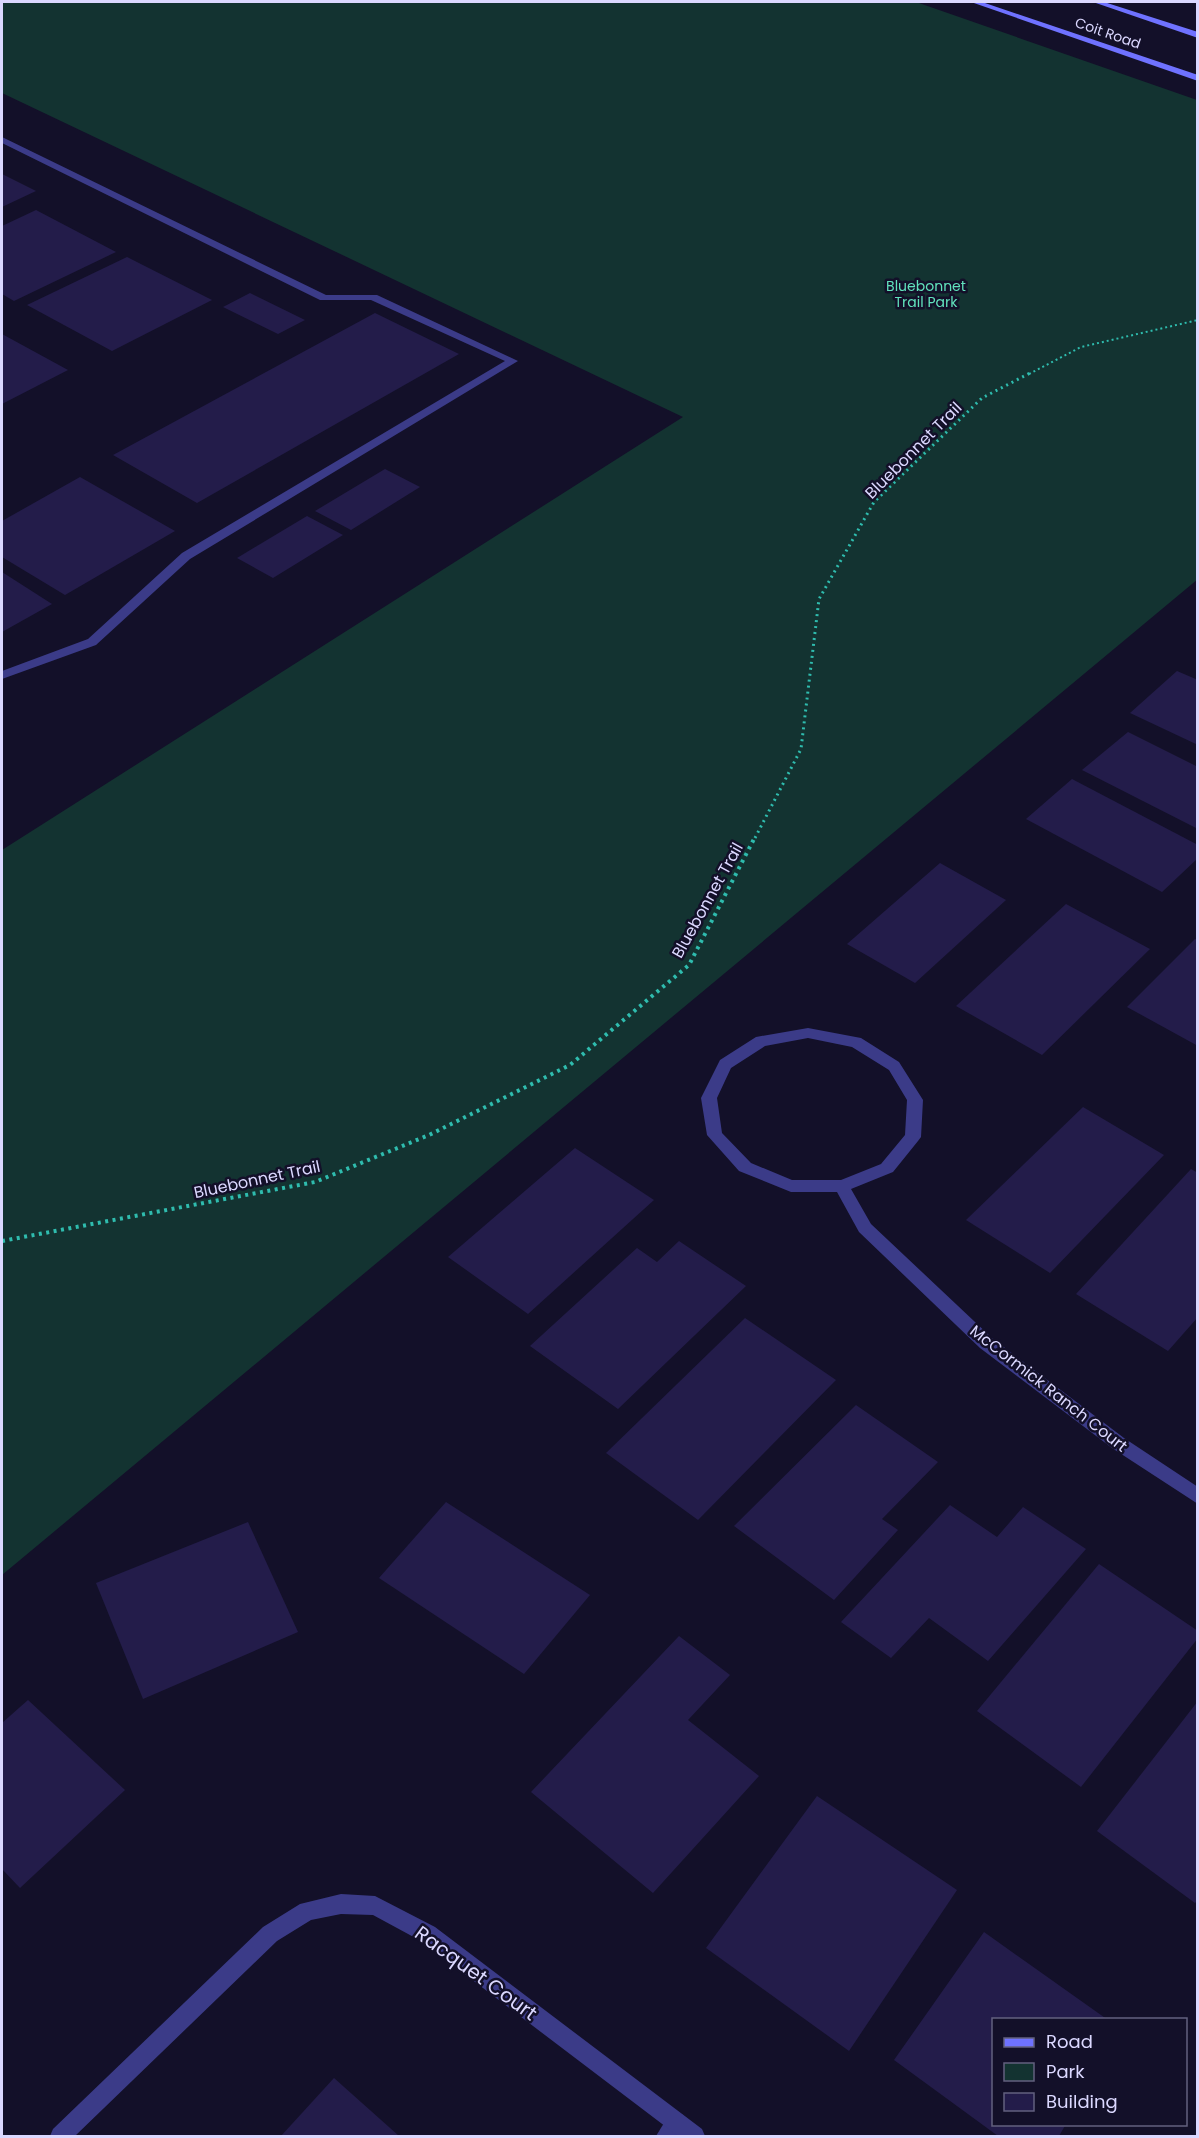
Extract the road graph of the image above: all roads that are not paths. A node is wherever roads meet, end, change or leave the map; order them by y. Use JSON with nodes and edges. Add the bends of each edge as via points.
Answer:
{"nodes":[{"id":1,"x":975,"y":2,"type":"edge"},
{"id":2,"x":1097,"y":2,"type":"edge"},
{"id":3,"x":1197,"y":35,"type":"edge"},
{"id":4,"x":1197,"y":78,"type":"edge"},
{"id":5,"x":2,"y":140,"type":"edge"},
{"id":6,"x":2,"y":675,"type":"edge"},
{"id":7,"x":842,"y":1186,"type":"junction"},
{"id":8,"x":1197,"y":1497,"type":"edge"},
{"id":9,"x":671,"y":2129,"type":"edge"},
{"id":10,"x":60,"y":2136,"type":"edge"},
{"id":11,"x":695,"y":2136,"type":"edge"}],
"edges":[{"from":1,"to":4,"type":"main road","name":"Coit Road"},
{"from":2,"to":3,"type":"main road","name":"Coit Road"},
{"from":5,"to":6,"type":"street","via":[[324,298],[373,297],[513,361],[186,556],[92,642]]},
{"from":7,"to":7,"type":"street","via":[[791,1186],[745,1167],[715,1135],[709,1098],[725,1064],[761,1041],[808,1033],[856,1042],[894,1066],[915,1100],[913,1137],[887,1168]]},
{"from":7,"to":8,"type":"street","name":"McCormick Ranch Court","via":[[865,1228],[986,1342],[1118,1443]]},
{"from":9,"to":10,"type":"street","name":"Racquet Court","via":[[428,1934],[375,1906],[341,1904],[307,1911],[270,1934]]},
{"from":9,"to":11,"type":"street","name":"Racquet Court"}]}
